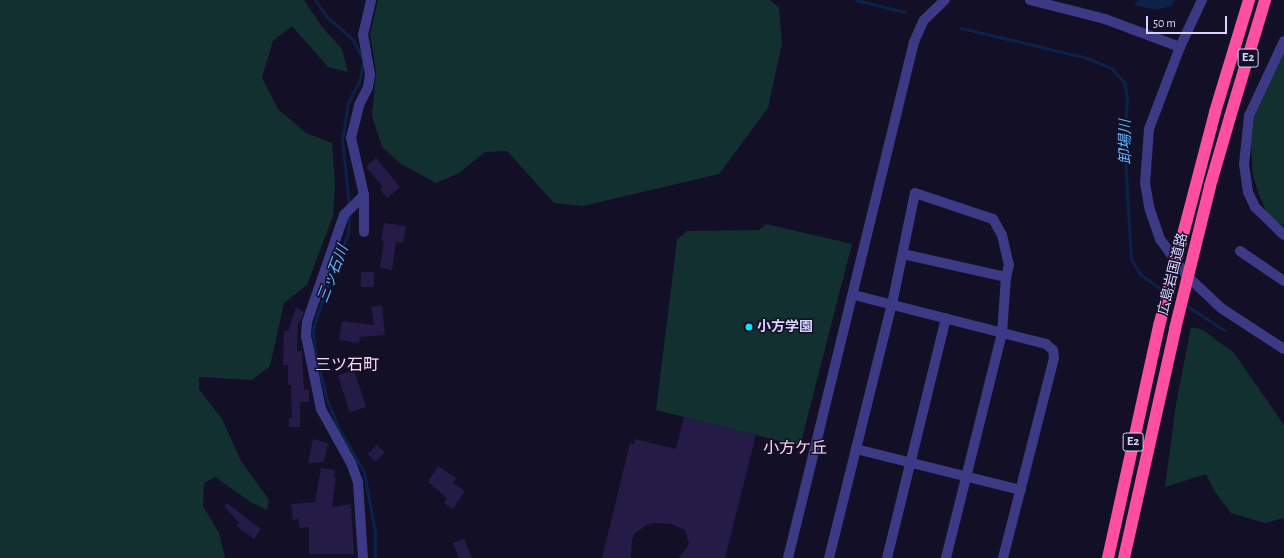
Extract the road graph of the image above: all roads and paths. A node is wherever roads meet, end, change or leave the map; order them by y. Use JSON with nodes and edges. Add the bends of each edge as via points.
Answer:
{"nodes":[{"id":1,"x":371,"y":0,"type":"edge"},
{"id":2,"x":945,"y":0,"type":"edge"},
{"id":3,"x":1030,"y":0,"type":"edge"},
{"id":4,"x":1202,"y":0,"type":"edge"},
{"id":5,"x":1249,"y":0,"type":"edge"},
{"id":6,"x":1265,"y":0,"type":"edge"},
{"id":7,"x":1284,"y":42,"type":"edge"},
{"id":8,"x":1180,"y":47,"type":"junction"},
{"id":9,"x":1281,"y":52,"type":"edge"},
{"id":10,"x":362,"y":197,"type":"junction"},
{"id":11,"x":364,"y":232,"type":"dead end"},
{"id":12,"x":1284,"y":235,"type":"edge"},
{"id":13,"x":1240,"y":251,"type":"dead end"},
{"id":14,"x":903,"y":254,"type":"junction"},
{"id":15,"x":1006,"y":278,"type":"junction"},
{"id":16,"x":1284,"y":281,"type":"edge"},
{"id":17,"x":854,"y":295,"type":"junction"},
{"id":18,"x":892,"y":304,"type":"junction"},
{"id":19,"x":946,"y":318,"type":"junction"},
{"id":20,"x":1002,"y":333,"type":"junction"},
{"id":21,"x":1284,"y":349,"type":"edge"},
{"id":22,"x":856,"y":449,"type":"junction"},
{"id":23,"x":911,"y":463,"type":"junction"},
{"id":24,"x":967,"y":477,"type":"junction"},
{"id":25,"x":1021,"y":490,"type":"junction"},
{"id":26,"x":363,"y":558,"type":"edge"},
{"id":27,"x":788,"y":558,"type":"edge"},
{"id":28,"x":829,"y":558,"type":"edge"},
{"id":29,"x":887,"y":558,"type":"edge"},
{"id":30,"x":946,"y":558,"type":"edge"},
{"id":31,"x":1003,"y":558,"type":"edge"},
{"id":32,"x":1108,"y":558,"type":"edge"},
{"id":33,"x":1124,"y":558,"type":"edge"}],
"edges":[{"from":1,"to":10,"type":"street","via":[[363,35],[370,74],[351,138]]},
{"from":2,"to":17,"type":"street","via":[[924,20],[914,42]]},
{"from":3,"to":8,"type":"street","via":[[1105,19]]},
{"from":4,"to":8,"type":"street"},
{"from":5,"to":32,"type":"highway","name":"広島岩国道路","number":"E2","bridge":true,"via":[[1215,112],[1159,326]]},
{"from":6,"to":33,"type":"highway","name":"広島岩国道路","number":"E2","bridge":true,"via":[[1210,186]]},
{"from":7,"to":9,"type":"street"},
{"from":8,"to":21,"type":"street","via":[[1149,129],[1145,152],[1145,183],[1160,239],[1186,275],[1221,308]]},
{"from":9,"to":12,"type":"street","via":[[1249,116],[1244,164],[1248,192],[1255,207]]},
{"from":10,"to":11,"type":"street"},
{"from":10,"to":26,"type":"street","via":[[344,215],[307,322],[306,336],[320,408],[351,463],[358,482]]},
{"from":13,"to":16,"type":"street"},
{"from":14,"to":15,"type":"street"},
{"from":14,"to":15,"type":"street","via":[[915,193],[993,219],[1007,251],[1009,265]]},
{"from":14,"to":18,"type":"street"},
{"from":15,"to":20,"type":"street"},
{"from":17,"to":18,"type":"street"},
{"from":17,"to":27,"type":"street"},
{"from":18,"to":19,"type":"street"},
{"from":18,"to":22,"type":"street"},
{"from":19,"to":20,"type":"street"},
{"from":19,"to":23,"type":"street"},
{"from":20,"to":24,"type":"street"},
{"from":20,"to":25,"type":"street","via":[[1048,345],[1054,354]]},
{"from":22,"to":23,"type":"street"},
{"from":22,"to":28,"type":"street"},
{"from":23,"to":24,"type":"street"},
{"from":23,"to":29,"type":"street"},
{"from":24,"to":25,"type":"street"},
{"from":24,"to":30,"type":"street"},
{"from":25,"to":31,"type":"street"}]}
